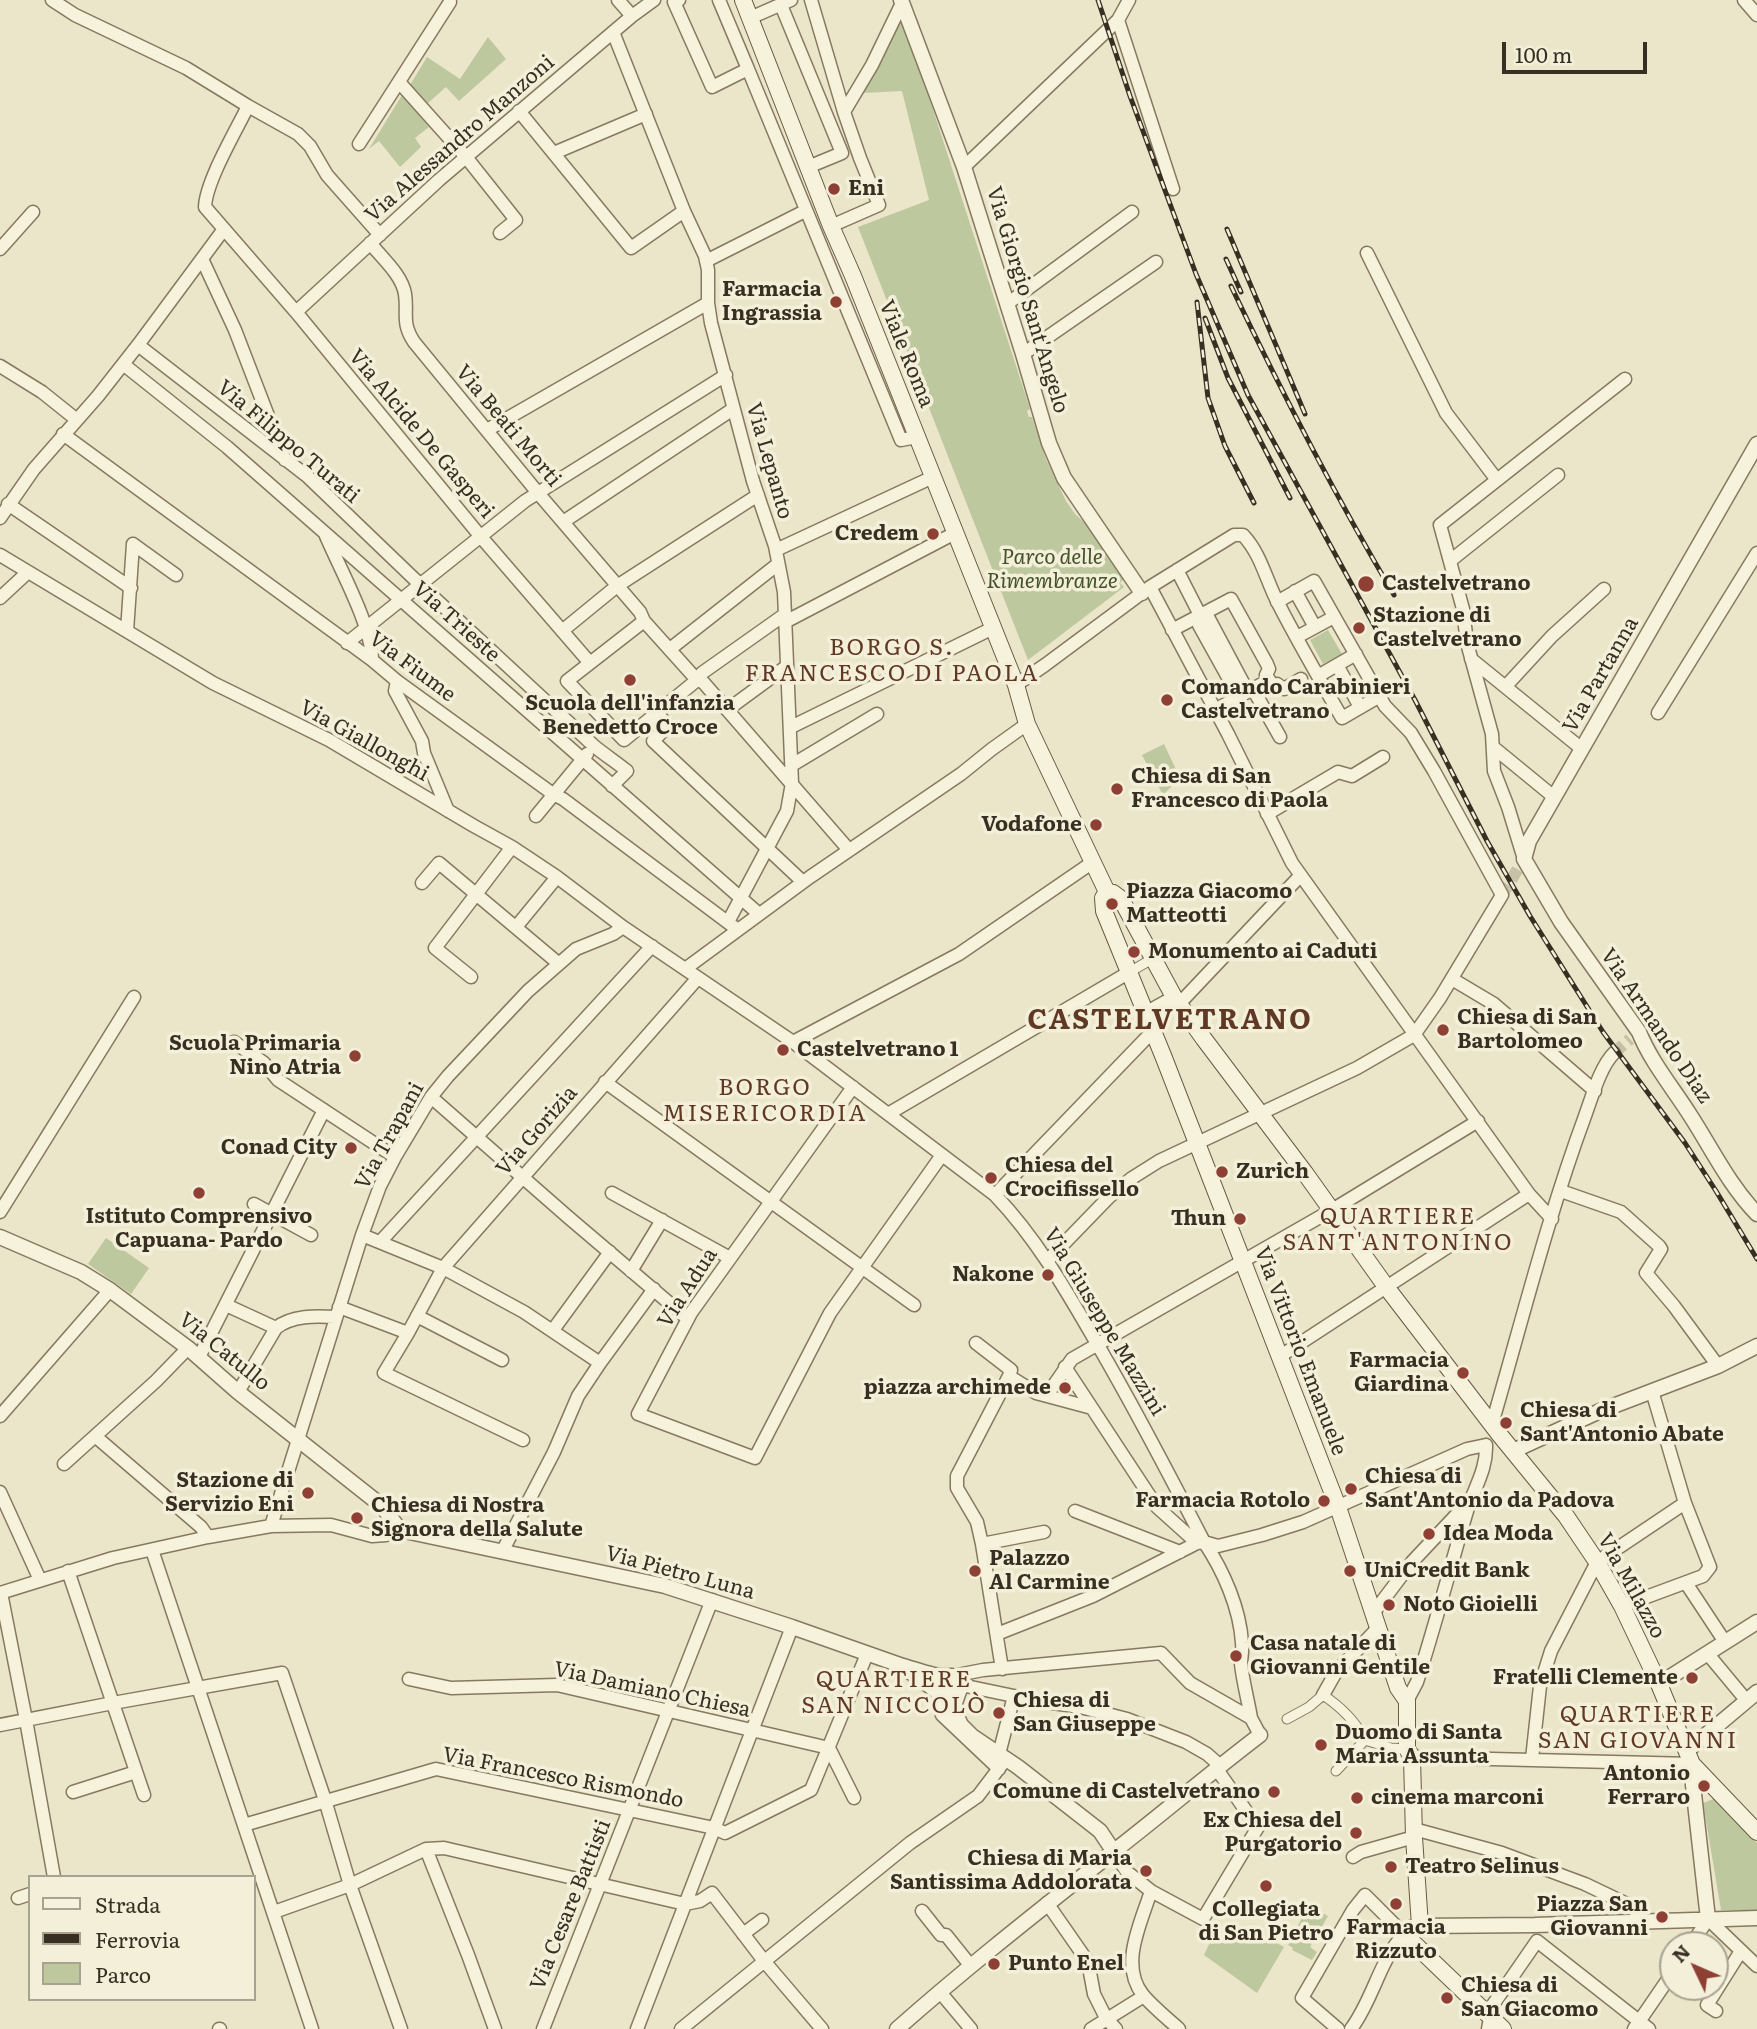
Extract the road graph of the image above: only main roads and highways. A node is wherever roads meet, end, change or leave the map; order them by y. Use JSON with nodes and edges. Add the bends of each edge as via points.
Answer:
{"nodes":[{"id":1,"x":743,"y":0,"type":"edge"},
{"id":2,"x":1107,"y":892,"type":"junction"},
{"id":3,"x":1757,"y":1832,"type":"edge"},
{"id":4,"x":1494,"y":2025,"type":"edge"}],
"edges":[{"from":1,"to":2,"type":"main road","name":"Viale Roma","via":[[1016,685],[1027,724]]},
{"from":2,"to":3,"type":"main road","name":"Via Milazzo","via":[[1121,899],[1176,1000],[1203,1039],[1387,1288],[1556,1502],[1622,1606],[1690,1757]]},
{"from":2,"to":4,"type":"main road","name":"Via Vittorio Emanuele","via":[[1102,905],[1338,1507],[1398,1688],[1407,1700],[1404,1751],[1420,1926],[1404,1934]]}]}
